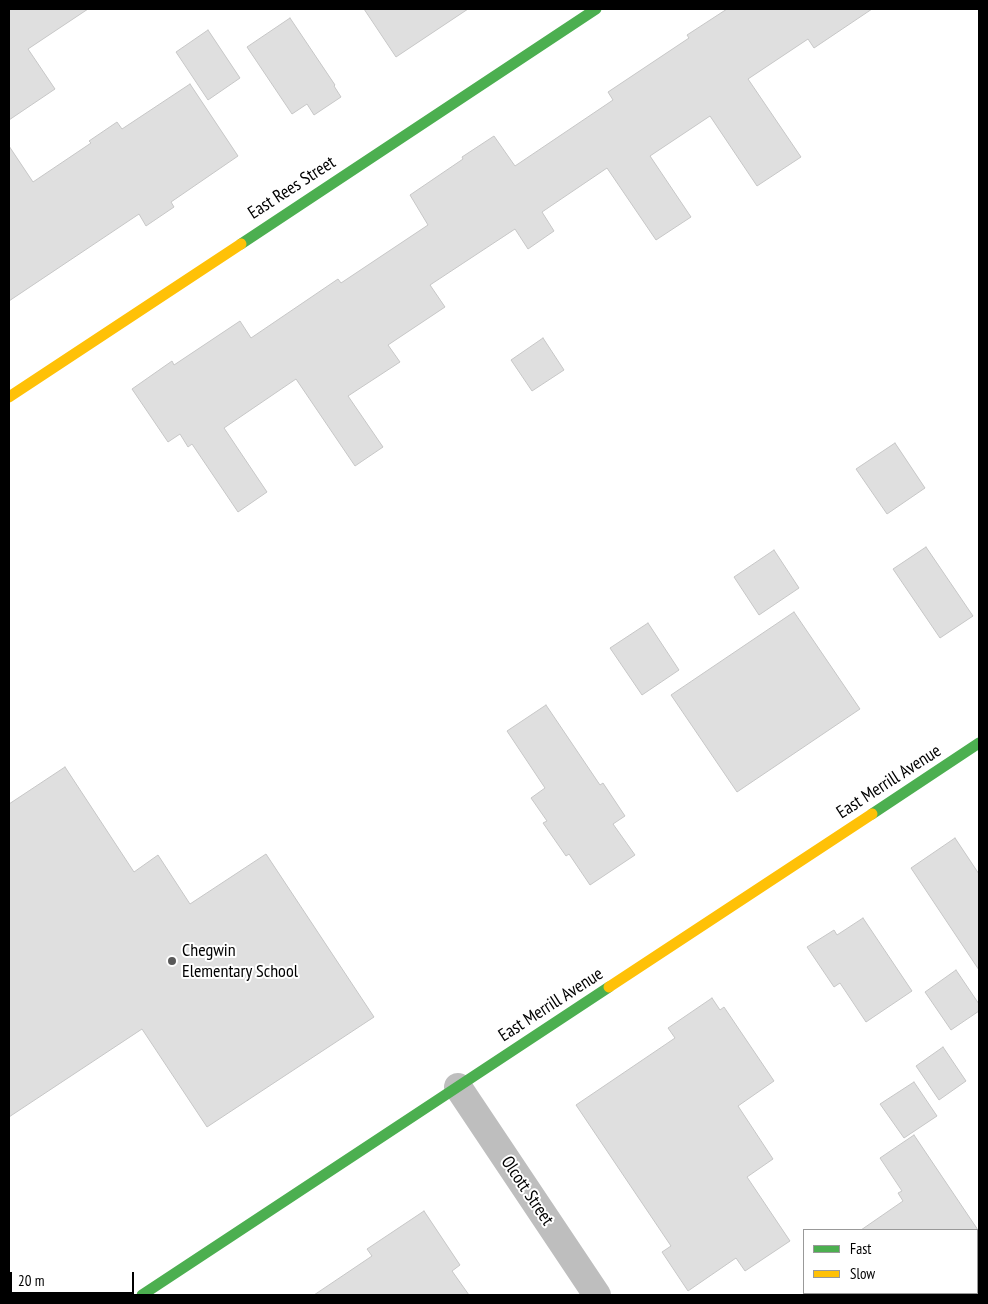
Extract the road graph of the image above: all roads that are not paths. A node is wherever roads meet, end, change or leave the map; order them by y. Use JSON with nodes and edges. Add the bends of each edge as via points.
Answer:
{"nodes":[{"id":1,"x":596,"y":9,"type":"edge"},
{"id":2,"x":9,"y":397,"type":"edge"},
{"id":3,"x":979,"y":743,"type":"edge"},
{"id":4,"x":458,"y":1087,"type":"junction"},
{"id":5,"x":142,"y":1295,"type":"edge"},
{"id":6,"x":597,"y":1295,"type":"edge"}],
"edges":[{"from":1,"to":2,"type":"street","name":"East Rees Street"},
{"from":3,"to":4,"type":"street","name":"East Merrill Avenue"},
{"from":4,"to":5,"type":"street","name":"East Merrill Avenue"},
{"from":4,"to":6,"type":"street","name":"Olcott Street"}]}
